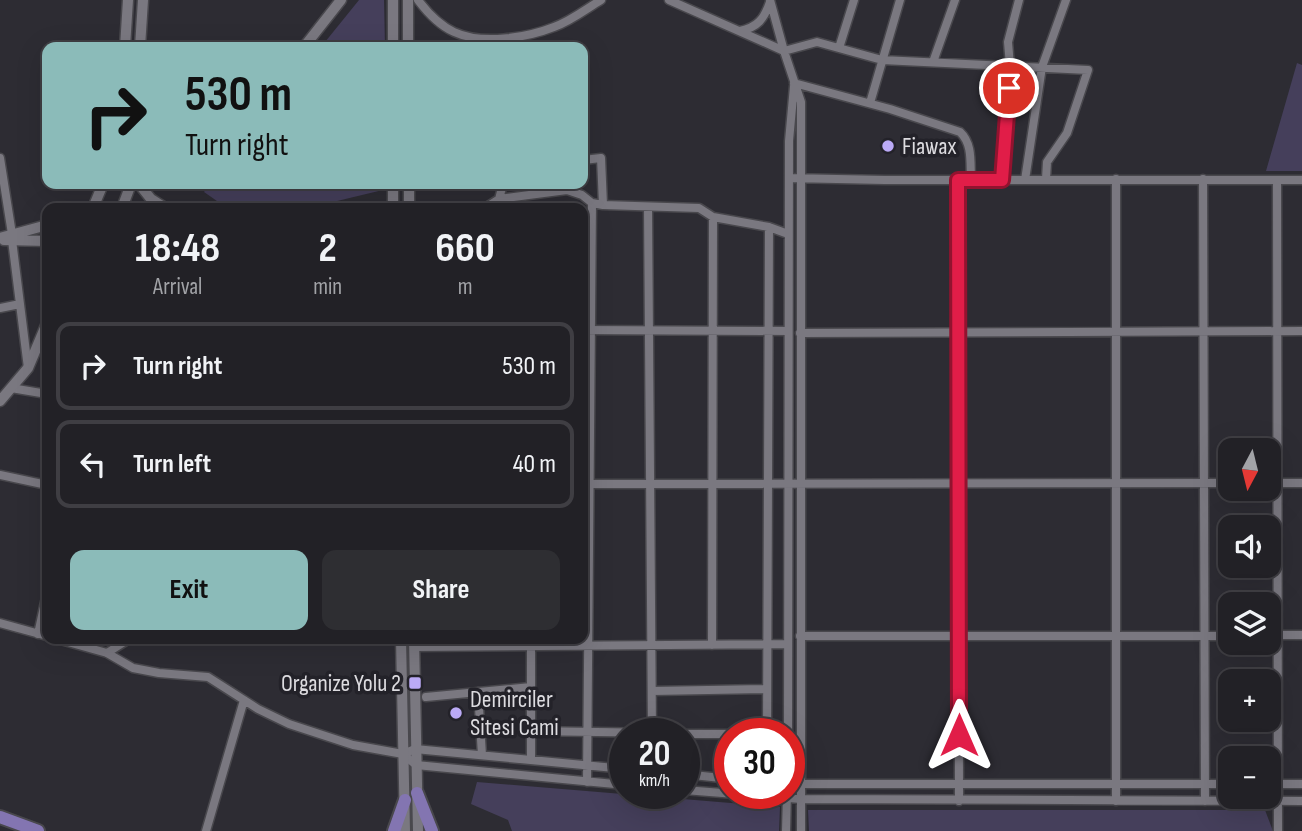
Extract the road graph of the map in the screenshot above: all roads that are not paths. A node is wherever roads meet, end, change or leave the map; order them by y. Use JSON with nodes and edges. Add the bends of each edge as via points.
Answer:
{"nodes":[{"id":1,"x":128,"y":0,"type":"edge"},
{"id":2,"x":143,"y":0,"type":"edge"},
{"id":3,"x":341,"y":0,"type":"edge"},
{"id":4,"x":393,"y":0,"type":"edge"},
{"id":5,"x":408,"y":0,"type":"edge"},
{"id":6,"x":601,"y":0,"type":"edge"},
{"id":7,"x":670,"y":0,"type":"edge"},
{"id":8,"x":854,"y":0,"type":"edge"},
{"id":9,"x":900,"y":0,"type":"edge"},
{"id":10,"x":955,"y":0,"type":"edge"},
{"id":11,"x":1019,"y":0,"type":"edge"},
{"id":12,"x":1066,"y":0,"type":"edge"},
{"id":13,"x":770,"y":1,"type":"edge"},
{"id":14,"x":421,"y":2,"type":"edge"},
{"id":15,"x":740,"y":31,"type":"junction"},
{"id":16,"x":125,"y":42,"type":"edge"},
{"id":17,"x":140,"y":42,"type":"edge"},
{"id":18,"x":308,"y":42,"type":"edge"},
{"id":19,"x":393,"y":42,"type":"edge"},
{"id":20,"x":408,"y":42,"type":"edge"},
{"id":21,"x":839,"y":48,"type":"junction"},
{"id":22,"x":784,"y":51,"type":"junction"},
{"id":23,"x":882,"y":60,"type":"junction"},
{"id":24,"x":933,"y":62,"type":"junction"},
{"id":25,"x":1010,"y":66,"type":"junction"},
{"id":26,"x":1042,"y":67,"type":"junction"},
{"id":27,"x":794,"y":83,"type":"junction"},
{"id":28,"x":870,"y":103,"type":"junction"},
{"id":29,"x":0,"y":158,"type":"edge"},
{"id":30,"x":588,"y":159,"type":"edge"},
{"id":31,"x":789,"y":178,"type":"junction"},
{"id":32,"x":800,"y":178,"type":"junction"},
{"id":33,"x":1046,"y":179,"type":"junction"},
{"id":34,"x":1116,"y":179,"type":"junction"},
{"id":35,"x":1203,"y":179,"type":"junction"},
{"id":36,"x":958,"y":180,"type":"junction"},
{"id":37,"x":971,"y":180,"type":"junction"},
{"id":38,"x":1002,"y":180,"type":"junction"},
{"id":39,"x":1025,"y":180,"type":"junction"},
{"id":40,"x":1277,"y":180,"type":"junction"},
{"id":41,"x":1302,"y":180,"type":"edge"},
{"id":42,"x":143,"y":189,"type":"edge"},
{"id":43,"x":502,"y":189,"type":"edge"},
{"id":44,"x":499,"y":199,"type":"junction"},
{"id":45,"x":592,"y":202,"type":"junction"},
{"id":46,"x":157,"y":203,"type":"edge"},
{"id":47,"x":493,"y":203,"type":"edge"},
{"id":48,"x":603,"y":205,"type":"junction"},
{"id":49,"x":4,"y":206,"type":"edge"},
{"id":50,"x":648,"y":207,"type":"junction"},
{"id":51,"x":713,"y":217,"type":"junction"},
{"id":52,"x":42,"y":227,"type":"edge"},
{"id":53,"x":769,"y":227,"type":"junction"},
{"id":54,"x":788,"y":234,"type":"junction"},
{"id":55,"x":12,"y":237,"type":"junction"},
{"id":56,"x":0,"y":239,"type":"edge"},
{"id":57,"x":42,"y":240,"type":"edge"},
{"id":58,"x":588,"y":244,"type":"edge"},
{"id":59,"x":20,"y":304,"type":"junction"},
{"id":60,"x":0,"y":308,"type":"edge"},
{"id":61,"x":588,"y":330,"type":"edge"},
{"id":62,"x":649,"y":330,"type":"junction"},
{"id":63,"x":712,"y":331,"type":"junction"},
{"id":64,"x":769,"y":331,"type":"junction"},
{"id":65,"x":788,"y":331,"type":"junction"},
{"id":66,"x":1204,"y":331,"type":"junction"},
{"id":67,"x":1277,"y":331,"type":"junction"},
{"id":68,"x":1302,"y":331,"type":"edge"},
{"id":69,"x":958,"y":332,"type":"junction"},
{"id":70,"x":1116,"y":332,"type":"junction"},
{"id":71,"x":800,"y":333,"type":"junction"},
{"id":72,"x":42,"y":334,"type":"edge"},
{"id":73,"x":42,"y":341,"type":"edge"},
{"id":74,"x":36,"y":348,"type":"junction"},
{"id":75,"x":28,"y":368,"type":"junction"},
{"id":76,"x":11,"y":388,"type":"junction"},
{"id":77,"x":42,"y":393,"type":"edge"},
{"id":78,"x":0,"y":401,"type":"edge"},
{"id":79,"x":1274,"y":438,"type":"edge"},
{"id":80,"x":0,"y":475,"type":"edge"},
{"id":81,"x":1116,"y":483,"type":"junction"},
{"id":82,"x":1204,"y":483,"type":"junction"},
{"id":83,"x":1218,"y":483,"type":"edge"},
{"id":84,"x":1281,"y":483,"type":"edge"},
{"id":85,"x":1302,"y":483,"type":"edge"},
{"id":86,"x":42,"y":484,"type":"edge"},
{"id":87,"x":588,"y":484,"type":"edge"},
{"id":88,"x":650,"y":484,"type":"junction"},
{"id":89,"x":712,"y":484,"type":"junction"},
{"id":90,"x":768,"y":484,"type":"junction"},
{"id":91,"x":788,"y":484,"type":"junction"},
{"id":92,"x":800,"y":484,"type":"junction"},
{"id":93,"x":958,"y":484,"type":"junction"},
{"id":94,"x":1273,"y":501,"type":"edge"},
{"id":95,"x":588,"y":592,"type":"edge"},
{"id":96,"x":1273,"y":592,"type":"edge"},
{"id":97,"x":0,"y":623,"type":"edge"},
{"id":98,"x":42,"y":635,"type":"edge"},
{"id":99,"x":1281,"y":635,"type":"edge"},
{"id":100,"x":1302,"y":635,"type":"edge"},
{"id":101,"x":800,"y":636,"type":"junction"},
{"id":102,"x":958,"y":636,"type":"junction"},
{"id":103,"x":1116,"y":636,"type":"junction"},
{"id":104,"x":1204,"y":636,"type":"junction"},
{"id":105,"x":1218,"y":636,"type":"edge"},
{"id":106,"x":75,"y":644,"type":"edge"},
{"id":107,"x":121,"y":644,"type":"edge"},
{"id":108,"x":401,"y":644,"type":"edge"},
{"id":109,"x":420,"y":644,"type":"edge"},
{"id":110,"x":531,"y":644,"type":"edge"},
{"id":111,"x":550,"y":644,"type":"edge"},
{"id":112,"x":767,"y":644,"type":"junction"},
{"id":113,"x":788,"y":644,"type":"junction"},
{"id":114,"x":652,"y":645,"type":"junction"},
{"id":115,"x":712,"y":645,"type":"junction"},
{"id":116,"x":589,"y":646,"type":"junction"},
{"id":117,"x":107,"y":653,"type":"junction"},
{"id":118,"x":1273,"y":655,"type":"edge"},
{"id":119,"x":531,"y":687,"type":"junction"},
{"id":120,"x":767,"y":689,"type":"junction"},
{"id":121,"x":652,"y":691,"type":"junction"},
{"id":122,"x":478,"y":692,"type":"junction"},
{"id":123,"x":426,"y":697,"type":"dead end"},
{"id":124,"x":244,"y":700,"type":"junction"},
{"id":125,"x":652,"y":718,"type":"edge"},
{"id":126,"x":767,"y":718,"type":"edge"},
{"id":127,"x":788,"y":718,"type":"edge"},
{"id":128,"x":801,"y":718,"type":"edge"},
{"id":129,"x":531,"y":731,"type":"junction"},
{"id":130,"x":589,"y":732,"type":"junction"},
{"id":131,"x":609,"y":732,"type":"edge"},
{"id":132,"x":1273,"y":746,"type":"edge"},
{"id":133,"x":415,"y":749,"type":"junction"},
{"id":134,"x":403,"y":754,"type":"junction"},
{"id":135,"x":482,"y":755,"type":"junction"},
{"id":136,"x":531,"y":760,"type":"junction"},
{"id":137,"x":416,"y":765,"type":"junction"},
{"id":138,"x":588,"y":765,"type":"junction"},
{"id":139,"x":609,"y":767,"type":"edge"},
{"id":140,"x":587,"y":782,"type":"junction"},
{"id":141,"x":609,"y":784,"type":"edge"},
{"id":142,"x":805,"y":784,"type":"edge"},
{"id":143,"x":959,"y":784,"type":"junction"},
{"id":144,"x":1116,"y":784,"type":"junction"},
{"id":145,"x":1205,"y":784,"type":"junction"},
{"id":146,"x":1218,"y":784,"type":"edge"},
{"id":147,"x":1281,"y":784,"type":"edge"},
{"id":148,"x":1302,"y":784,"type":"edge"},
{"id":149,"x":411,"y":796,"type":"junction"},
{"id":150,"x":805,"y":799,"type":"edge"},
{"id":151,"x":959,"y":801,"type":"junction"},
{"id":152,"x":1116,"y":801,"type":"junction"},
{"id":153,"x":1205,"y":801,"type":"junction"},
{"id":154,"x":1218,"y":801,"type":"edge"},
{"id":155,"x":1281,"y":801,"type":"edge"},
{"id":156,"x":1302,"y":801,"type":"edge"},
{"id":157,"x":787,"y":809,"type":"edge"},
{"id":158,"x":801,"y":809,"type":"edge"},
{"id":159,"x":1278,"y":809,"type":"edge"},
{"id":160,"x":0,"y":817,"type":"edge"},
{"id":161,"x":38,"y":831,"type":"edge"},
{"id":162,"x":206,"y":831,"type":"edge"},
{"id":163,"x":394,"y":831,"type":"edge"},
{"id":164,"x":405,"y":831,"type":"edge"},
{"id":165,"x":418,"y":831,"type":"edge"},
{"id":166,"x":432,"y":831,"type":"edge"},
{"id":167,"x":786,"y":831,"type":"edge"},
{"id":168,"x":801,"y":831,"type":"edge"},
{"id":169,"x":1278,"y":831,"type":"edge"}],
"edges":[{"from":1,"to":16,"type":"street"},
{"from":2,"to":17,"type":"street"},
{"from":3,"to":18,"type":"street"},
{"from":4,"to":19,"type":"street"},
{"from":5,"to":20,"type":"street"},
{"from":6,"to":14,"type":"street","via":[[557,26],[500,38],[457,33]]},
{"from":7,"to":15,"type":"street"},
{"from":8,"to":21,"type":"street"},
{"from":9,"to":23,"type":"street"},
{"from":10,"to":24,"type":"street"},
{"from":11,"to":25,"type":"street","via":[[1008,42]]},
{"from":12,"to":26,"type":"street"},
{"from":13,"to":15,"type":"street","via":[[761,22]]},
{"from":13,"to":22,"type":"street"},
{"from":15,"to":22,"type":"street"},
{"from":21,"to":22,"type":"street","via":[[817,42]]},
{"from":21,"to":23,"type":"street"},
{"from":22,"to":27,"type":"street"},
{"from":23,"to":24,"type":"street"},
{"from":23,"to":28,"type":"street"},
{"from":24,"to":25,"type":"street"},
{"from":25,"to":26,"type":"street"},
{"from":25,"to":38,"type":"street"},
{"from":26,"to":33,"type":"street","via":[[1088,70],[1067,133],[1047,162]]},
{"from":26,"to":39,"type":"street"},
{"from":27,"to":28,"type":"street"},
{"from":27,"to":31,"type":"street"},
{"from":27,"to":32,"type":"street","via":[[801,102]]},
{"from":28,"to":37,"type":"street","via":[[960,132],[970,147]]},
{"from":29,"to":49,"type":"street"},
{"from":30,"to":48,"type":"street","via":[[601,158]]},
{"from":31,"to":32,"type":"street"},
{"from":31,"to":54,"type":"street"},
{"from":32,"to":36,"type":"street"},
{"from":32,"to":71,"type":"street"},
{"from":33,"to":34,"type":"street"},
{"from":33,"to":39,"type":"street"},
{"from":34,"to":35,"type":"street"},
{"from":34,"to":70,"type":"street"},
{"from":35,"to":40,"type":"street"},
{"from":35,"to":66,"type":"street"},
{"from":36,"to":37,"type":"street"},
{"from":36,"to":69,"type":"street"},
{"from":37,"to":38,"type":"street"},
{"from":38,"to":39,"type":"street"},
{"from":40,"to":41,"type":"street"},
{"from":40,"to":67,"type":"street"},
{"from":42,"to":46,"type":"street"},
{"from":43,"to":44,"type":"street"},
{"from":44,"to":45,"type":"street","via":[[567,190]]},
{"from":44,"to":47,"type":"street"},
{"from":45,"to":48,"type":"street"},
{"from":45,"to":58,"type":"street"},
{"from":48,"to":50,"type":"street"},
{"from":49,"to":55,"type":"street"},
{"from":50,"to":51,"type":"street","via":[[699,208]]},
{"from":50,"to":62,"type":"street"},
{"from":51,"to":53,"type":"street"},
{"from":51,"to":63,"type":"street"},
{"from":52,"to":55,"type":"street"},
{"from":53,"to":54,"type":"street"},
{"from":53,"to":64,"type":"street"},
{"from":54,"to":65,"type":"street"},
{"from":55,"to":56,"type":"street"},
{"from":55,"to":57,"type":"street"},
{"from":55,"to":59,"type":"street"},
{"from":59,"to":60,"type":"street"},
{"from":59,"to":75,"type":"street"},
{"from":61,"to":62,"type":"street"},
{"from":62,"to":63,"type":"street"},
{"from":62,"to":88,"type":"street"},
{"from":63,"to":64,"type":"street"},
{"from":63,"to":89,"type":"street"},
{"from":64,"to":65,"type":"street"},
{"from":64,"to":90,"type":"street"},
{"from":65,"to":91,"type":"street"},
{"from":66,"to":67,"type":"street"},
{"from":66,"to":70,"type":"street"},
{"from":66,"to":82,"type":"street"},
{"from":67,"to":68,"type":"street"},
{"from":67,"to":79,"type":"street"},
{"from":69,"to":70,"type":"street"},
{"from":69,"to":71,"type":"street"},
{"from":69,"to":93,"type":"street"},
{"from":70,"to":81,"type":"street"},
{"from":71,"to":92,"type":"street"},
{"from":72,"to":74,"type":"street"},
{"from":73,"to":74,"type":"street"},
{"from":74,"to":75,"type":"street"},
{"from":75,"to":76,"type":"street"},
{"from":76,"to":77,"type":"street"},
{"from":76,"to":78,"type":"street"},
{"from":80,"to":86,"type":"street"},
{"from":81,"to":82,"type":"street"},
{"from":81,"to":93,"type":"street"},
{"from":81,"to":103,"type":"street"},
{"from":82,"to":83,"type":"street"},
{"from":82,"to":104,"type":"street"},
{"from":84,"to":85,"type":"street"},
{"from":87,"to":88,"type":"street"},
{"from":88,"to":89,"type":"street"},
{"from":88,"to":114,"type":"street"},
{"from":89,"to":90,"type":"street"},
{"from":89,"to":115,"type":"street"},
{"from":90,"to":91,"type":"street"},
{"from":90,"to":112,"type":"street"},
{"from":91,"to":92,"type":"street"},
{"from":91,"to":113,"type":"street"},
{"from":92,"to":93,"type":"street"},
{"from":92,"to":101,"type":"street"},
{"from":93,"to":102,"type":"street"},
{"from":94,"to":96,"type":"street"},
{"from":95,"to":116,"type":"street"},
{"from":97,"to":98,"type":"street"},
{"from":99,"to":100,"type":"street"},
{"from":101,"to":102,"type":"street"},
{"from":101,"to":128,"type":"street"},
{"from":102,"to":103,"type":"street"},
{"from":102,"to":143,"type":"street"},
{"from":103,"to":104,"type":"street"},
{"from":103,"to":144,"type":"street"},
{"from":104,"to":105,"type":"street"},
{"from":104,"to":145,"type":"street"},
{"from":106,"to":117,"type":"street"},
{"from":107,"to":117,"type":"street"},
{"from":108,"to":134,"type":"street"},
{"from":109,"to":133,"type":"street"},
{"from":110,"to":119,"type":"street"},
{"from":111,"to":116,"type":"street"},
{"from":112,"to":113,"type":"street"},
{"from":112,"to":115,"type":"street"},
{"from":112,"to":120,"type":"street"},
{"from":113,"to":127,"type":"street"},
{"from":114,"to":115,"type":"street"},
{"from":114,"to":116,"type":"street"},
{"from":114,"to":121,"type":"street"},
{"from":116,"to":130,"type":"street"},
{"from":117,"to":124,"type":"street","via":[[133,668],[208,677]]},
{"from":118,"to":132,"type":"street"},
{"from":119,"to":122,"type":"street"},
{"from":119,"to":129,"type":"street"},
{"from":120,"to":121,"type":"street"},
{"from":120,"to":126,"type":"street"},
{"from":121,"to":125,"type":"street"},
{"from":122,"to":123,"type":"street"},
{"from":122,"to":135,"type":"street"},
{"from":124,"to":134,"type":"street","via":[[289,724]]},
{"from":124,"to":162,"type":"street"},
{"from":129,"to":130,"type":"street"},
{"from":129,"to":136,"type":"street"},
{"from":130,"to":131,"type":"street"},
{"from":130,"to":138,"type":"street"},
{"from":133,"to":134,"type":"street"},
{"from":133,"to":135,"type":"street"},
{"from":133,"to":137,"type":"street"},
{"from":134,"to":137,"type":"street"},
{"from":134,"to":149,"type":"street"},
{"from":135,"to":136,"type":"street"},
{"from":136,"to":138,"type":"street"},
{"from":137,"to":140,"type":"street"},
{"from":137,"to":149,"type":"street"},
{"from":138,"to":139,"type":"street"},
{"from":138,"to":140,"type":"street"},
{"from":140,"to":141,"type":"street"},
{"from":142,"to":143,"type":"street"},
{"from":143,"to":144,"type":"street"},
{"from":143,"to":151,"type":"street"},
{"from":144,"to":145,"type":"street"},
{"from":144,"to":152,"type":"street"},
{"from":145,"to":146,"type":"street"},
{"from":145,"to":153,"type":"street"},
{"from":147,"to":148,"type":"street"},
{"from":149,"to":163,"type":"highway"},
{"from":149,"to":164,"type":"street"},
{"from":149,"to":165,"type":"street"},
{"from":149,"to":166,"type":"highway"},
{"from":150,"to":151,"type":"street"},
{"from":151,"to":152,"type":"street"},
{"from":152,"to":153,"type":"street"},
{"from":153,"to":154,"type":"street"},
{"from":155,"to":156,"type":"street"},
{"from":157,"to":167,"type":"street"},
{"from":158,"to":168,"type":"street"},
{"from":159,"to":169,"type":"street"},
{"from":160,"to":161,"type":"highway"}]}
